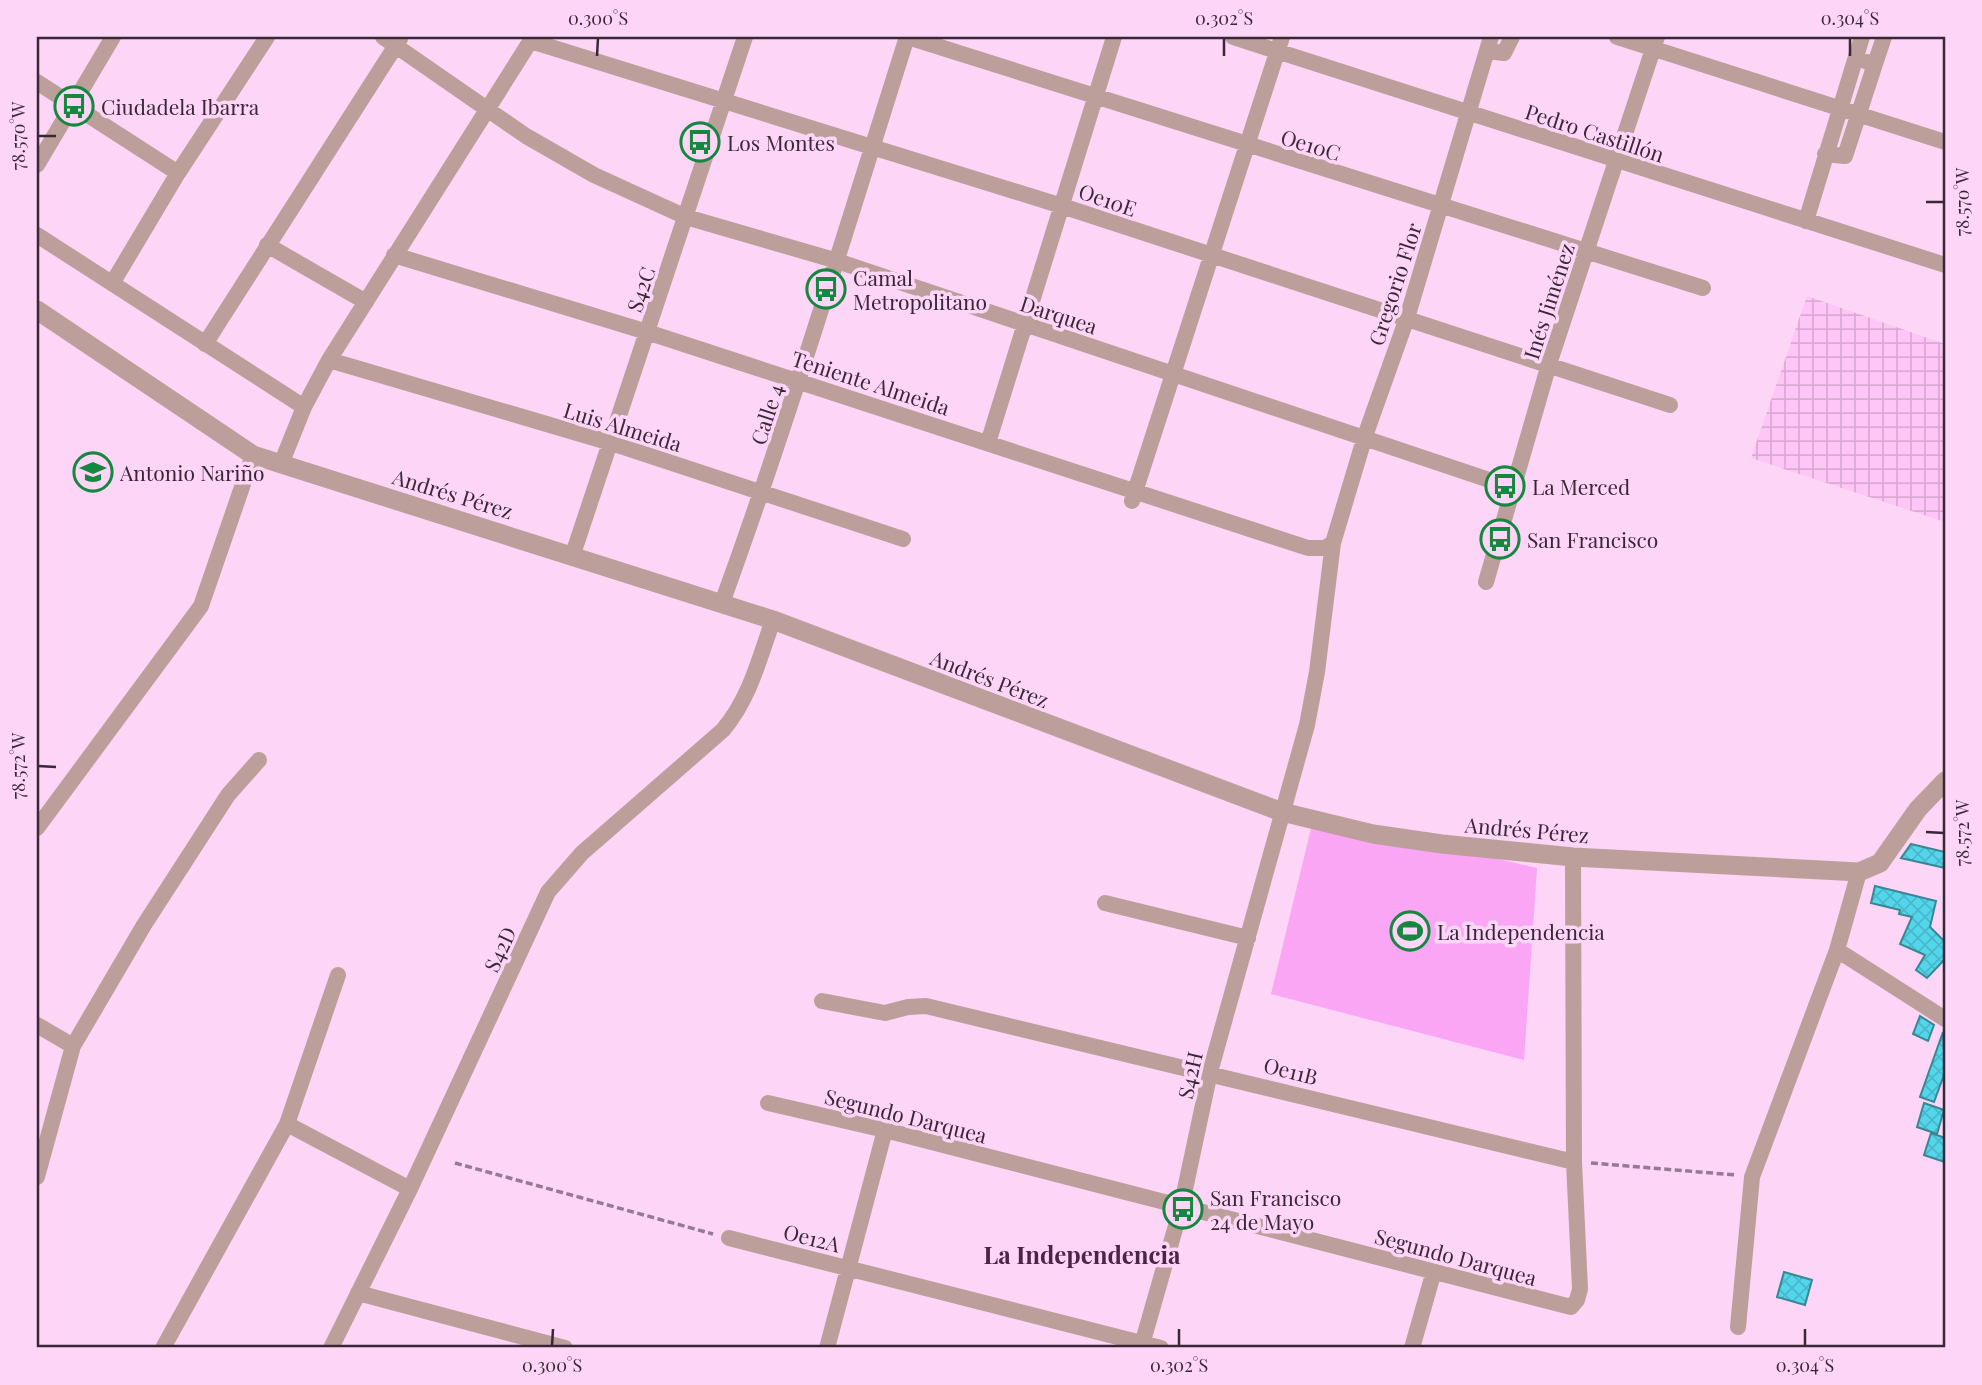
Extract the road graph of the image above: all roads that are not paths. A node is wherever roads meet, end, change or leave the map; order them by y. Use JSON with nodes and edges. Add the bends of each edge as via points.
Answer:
{"nodes":[{"id":1,"x":113,"y":37,"type":"edge"},
{"id":2,"x":267,"y":37,"type":"edge"},
{"id":3,"x":745,"y":37,"type":"edge"},
{"id":4,"x":907,"y":37,"type":"edge"},
{"id":5,"x":1114,"y":37,"type":"edge"},
{"id":6,"x":1233,"y":37,"type":"edge"},
{"id":7,"x":1512,"y":37,"type":"edge"},
{"id":8,"x":1617,"y":37,"type":"edge"},
{"id":9,"x":1862,"y":37,"type":"edge"},
{"id":10,"x":1884,"y":37,"type":"edge"},
{"id":11,"x":532,"y":39,"type":"edge"},
{"id":12,"x":393,"y":40,"type":"edge"},
{"id":13,"x":1655,"y":43,"type":"edge"},
{"id":14,"x":1280,"y":44,"type":"edge"},
{"id":15,"x":1489,"y":44,"type":"edge"},
{"id":16,"x":1854,"y":59,"type":"junction"},
{"id":17,"x":1875,"y":64,"type":"junction"},
{"id":18,"x":37,"y":82,"type":"edge"},
{"id":19,"x":1096,"y":94,"type":"junction"},
{"id":20,"x":726,"y":100,"type":"junction"},
{"id":21,"x":74,"y":106,"type":"junction"},
{"id":22,"x":487,"y":109,"type":"junction"},
{"id":23,"x":1838,"y":109,"type":"junction"},
{"id":24,"x":1470,"y":115,"type":"junction"},
{"id":25,"x":1858,"y":116,"type":"junction"},
{"id":26,"x":1945,"y":142,"type":"edge"},
{"id":27,"x":1247,"y":146,"type":"junction"},
{"id":28,"x":872,"y":147,"type":"junction"},
{"id":29,"x":1825,"y":154,"type":"junction"},
{"id":30,"x":1618,"y":161,"type":"junction"},
{"id":31,"x":37,"y":165,"type":"edge"},
{"id":32,"x":178,"y":173,"type":"junction"},
{"id":33,"x":1062,"y":206,"type":"junction"},
{"id":34,"x":1441,"y":206,"type":"junction"},
{"id":35,"x":686,"y":217,"type":"junction"},
{"id":36,"x":1805,"y":222,"type":"junction"},
{"id":37,"x":37,"y":235,"type":"edge"},
{"id":38,"x":267,"y":245,"type":"junction"},
{"id":39,"x":1586,"y":252,"type":"junction"},
{"id":40,"x":394,"y":255,"type":"junction"},
{"id":41,"x":1211,"y":257,"type":"junction"},
{"id":42,"x":834,"y":260,"type":"junction"},
{"id":43,"x":1945,"y":265,"type":"edge"},
{"id":44,"x":113,"y":282,"type":"junction"},
{"id":45,"x":1703,"y":288,"type":"dead end"},
{"id":46,"x":366,"y":302,"type":"junction"},
{"id":47,"x":37,"y":310,"type":"edge"},
{"id":48,"x":1407,"y":318,"type":"junction"},
{"id":49,"x":1024,"y":326,"type":"junction"},
{"id":50,"x":647,"y":332,"type":"junction"},
{"id":51,"x":205,"y":344,"type":"junction"},
{"id":52,"x":329,"y":360,"type":"junction"},
{"id":53,"x":1549,"y":364,"type":"junction"},
{"id":54,"x":1173,"y":372,"type":"junction"},
{"id":55,"x":799,"y":380,"type":"junction"},
{"id":56,"x":1670,"y":405,"type":"dead end"},
{"id":57,"x":304,"y":407,"type":"junction"},
{"id":58,"x":1365,"y":436,"type":"junction"},
{"id":59,"x":611,"y":443,"type":"junction"},
{"id":60,"x":988,"y":443,"type":"junction"},
{"id":61,"x":253,"y":455,"type":"junction"},
{"id":62,"x":281,"y":464,"type":"junction"},
{"id":63,"x":1513,"y":488,"type":"junction"},
{"id":64,"x":762,"y":493,"type":"junction"},
{"id":65,"x":1134,"y":495,"type":"junction"},
{"id":66,"x":903,"y":539,"type":"dead end"},
{"id":67,"x":1333,"y":543,"type":"junction"},
{"id":68,"x":573,"y":554,"type":"junction"},
{"id":69,"x":1486,"y":582,"type":"dead end"},
{"id":70,"x":722,"y":603,"type":"junction"},
{"id":71,"x":773,"y":620,"type":"junction"},
{"id":72,"x":258,"y":760,"type":"dead end"},
{"id":73,"x":1945,"y":782,"type":"edge"},
{"id":74,"x":43,"y":806,"type":"edge"},
{"id":75,"x":1282,"y":812,"type":"junction"},
{"id":76,"x":37,"y":828,"type":"edge"},
{"id":77,"x":1573,"y":857,"type":"junction"},
{"id":78,"x":1859,"y":872,"type":"junction"},
{"id":79,"x":1105,"y":903,"type":"dead end"},
{"id":80,"x":1248,"y":938,"type":"junction"},
{"id":81,"x":1837,"y":950,"type":"junction"},
{"id":82,"x":338,"y":975,"type":"dead end"},
{"id":83,"x":822,"y":1001,"type":"dead end"},
{"id":84,"x":1945,"y":1019,"type":"edge"},
{"id":85,"x":37,"y":1025,"type":"edge"},
{"id":86,"x":73,"y":1046,"type":"junction"},
{"id":87,"x":1210,"y":1072,"type":"junction"},
{"id":88,"x":768,"y":1103,"type":"dead end"},
{"id":89,"x":287,"y":1124,"type":"junction"},
{"id":90,"x":885,"y":1130,"type":"junction"},
{"id":91,"x":1574,"y":1161,"type":"junction"},
{"id":92,"x":37,"y":1177,"type":"edge"},
{"id":93,"x":410,"y":1189,"type":"junction"},
{"id":94,"x":1181,"y":1208,"type":"junction"},
{"id":95,"x":729,"y":1238,"type":"road end"},
{"id":96,"x":849,"y":1267,"type":"junction"},
{"id":97,"x":1434,"y":1271,"type":"junction"},
{"id":98,"x":358,"y":1293,"type":"junction"},
{"id":99,"x":1738,"y":1327,"type":"dead end"},
{"id":100,"x":1141,"y":1345,"type":"edge"},
{"id":101,"x":546,"y":1346,"type":"edge"},
{"id":102,"x":163,"y":1348,"type":"edge"},
{"id":103,"x":331,"y":1348,"type":"edge"},
{"id":104,"x":565,"y":1348,"type":"edge"},
{"id":105,"x":827,"y":1348,"type":"edge"},
{"id":106,"x":1161,"y":1348,"type":"edge"},
{"id":107,"x":1412,"y":1348,"type":"edge"}],
"edges":[{"from":1,"to":21,"type":"street"},
{"from":2,"to":32,"type":"street"},
{"from":3,"to":20,"type":"street","name":"S42C"},
{"from":4,"to":19,"type":"street","name":"Oe10C"},
{"from":4,"to":28,"type":"street","name":"Calle 4"},
{"from":5,"to":19,"type":"street"},
{"from":6,"to":14,"type":"street","name":"Pedro Castillón"},
{"from":7,"to":15,"type":"street","via":[[1504,53]]},
{"from":8,"to":13,"type":"street"},
{"from":9,"to":16,"type":"street"},
{"from":10,"to":17,"type":"street"},
{"from":11,"to":20,"type":"street","name":"Oe10E"},
{"from":11,"to":22,"type":"street"},
{"from":12,"to":22,"type":"street"},
{"from":12,"to":38,"type":"street"},
{"from":13,"to":23,"type":"street"},
{"from":13,"to":30,"type":"street","name":"Inés Jiménez"},
{"from":14,"to":24,"type":"street","name":"Pedro Castillón"},
{"from":14,"to":27,"type":"street"},
{"from":15,"to":24,"type":"street","name":"Gregorio Flor"},
{"from":16,"to":17,"type":"street"},
{"from":16,"to":23,"type":"street"},
{"from":17,"to":25,"type":"street"},
{"from":18,"to":21,"type":"street"},
{"from":19,"to":27,"type":"street","name":"Oe10C"},
{"from":19,"to":33,"type":"street"},
{"from":20,"to":28,"type":"street","name":"Oe10E"},
{"from":20,"to":35,"type":"street","name":"S42C"},
{"from":21,"to":31,"type":"street"},
{"from":21,"to":32,"type":"street"},
{"from":22,"to":35,"type":"street","name":"Darquea","via":[[594,175]]},
{"from":22,"to":40,"type":"street"},
{"from":23,"to":25,"type":"street"},
{"from":23,"to":29,"type":"street"},
{"from":24,"to":30,"type":"street","name":"Pedro Castillón"},
{"from":24,"to":34,"type":"street","name":"Gregorio Flor"},
{"from":25,"to":26,"type":"street"},
{"from":25,"to":29,"type":"street","via":[[1845,156]]},
{"from":27,"to":34,"type":"street","name":"Oe10C"},
{"from":27,"to":41,"type":"street"},
{"from":28,"to":33,"type":"street","name":"Oe10E"},
{"from":28,"to":42,"type":"street","name":"Calle 4"},
{"from":29,"to":36,"type":"street"},
{"from":30,"to":36,"type":"street","name":"Pedro Castillón"},
{"from":30,"to":39,"type":"street","name":"Inés Jiménez"},
{"from":32,"to":44,"type":"street"},
{"from":33,"to":41,"type":"street","name":"Oe10E"},
{"from":33,"to":49,"type":"street"},
{"from":34,"to":39,"type":"street","name":"Oe10C"},
{"from":34,"to":48,"type":"street","name":"Gregorio Flor"},
{"from":35,"to":42,"type":"street","name":"Darquea"},
{"from":35,"to":50,"type":"street","name":"S42C"},
{"from":36,"to":43,"type":"street","name":"Pedro Castillón"},
{"from":37,"to":44,"type":"street"},
{"from":38,"to":46,"type":"street"},
{"from":38,"to":51,"type":"street"},
{"from":39,"to":45,"type":"street","name":"Oe10C"},
{"from":39,"to":53,"type":"street","name":"Inés Jiménez"},
{"from":40,"to":46,"type":"street"},
{"from":40,"to":50,"type":"street","name":"Teniente Almeida"},
{"from":41,"to":48,"type":"street","name":"Oe10E"},
{"from":41,"to":54,"type":"street"},
{"from":42,"to":49,"type":"street","name":"Darquea"},
{"from":42,"to":55,"type":"street","name":"Calle 4"},
{"from":44,"to":51,"type":"street"},
{"from":46,"to":52,"type":"street"},
{"from":47,"to":61,"type":"street","name":"Andrés Pérez"},
{"from":48,"to":53,"type":"street","name":"Oe10E"},
{"from":48,"to":58,"type":"street","name":"Gregorio Flor"},
{"from":49,"to":54,"type":"street","name":"Darquea"},
{"from":49,"to":60,"type":"street"},
{"from":50,"to":55,"type":"street","name":"Teniente Almeida"},
{"from":50,"to":59,"type":"street","name":"S42C"},
{"from":51,"to":57,"type":"street"},
{"from":52,"to":57,"type":"street"},
{"from":52,"to":59,"type":"street","name":"Luis Almeida"},
{"from":53,"to":56,"type":"street","name":"Oe10E"},
{"from":53,"to":63,"type":"street","name":"Inés Jiménez"},
{"from":54,"to":58,"type":"street","name":"Darquea"},
{"from":54,"to":65,"type":"street"},
{"from":55,"to":60,"type":"street","name":"Teniente Almeida"},
{"from":55,"to":64,"type":"street","name":"Calle 4"},
{"from":57,"to":62,"type":"street"},
{"from":58,"to":63,"type":"street","name":"Darquea"},
{"from":58,"to":67,"type":"street","name":"Gregorio Flor"},
{"from":59,"to":64,"type":"street","name":"Luis Almeida"},
{"from":59,"to":68,"type":"street","name":"S42C"},
{"from":60,"to":65,"type":"street","name":"Teniente Almeida"},
{"from":61,"to":62,"type":"street","name":"Andrés Pérez"},
{"from":61,"to":74,"type":"street","via":[[201,606]]},
{"from":62,"to":68,"type":"street","name":"Andrés Pérez"},
{"from":63,"to":69,"type":"street","name":"Inés Jiménez"},
{"from":64,"to":66,"type":"street","name":"Luis Almeida"},
{"from":64,"to":70,"type":"street","name":"Calle 4"},
{"from":65,"to":67,"type":"street","name":"Teniente Almeida","via":[[1308,548]]},
{"from":67,"to":75,"type":"street","name":"Gregorio Flor","via":[[1307,725]]},
{"from":68,"to":70,"type":"street","name":"Andrés Pérez"},
{"from":70,"to":71,"type":"street","name":"Andrés Pérez"},
{"from":71,"to":75,"type":"street","name":"Andrés Pérez"},
{"from":71,"to":93,"type":"street","name":"S42D","via":[[736,715],[582,853],[548,892]]},
{"from":72,"to":86,"type":"street","via":[[229,795],[158,903]]},
{"from":73,"to":78,"type":"street","via":[[1918,809],[1880,863]]},
{"from":74,"to":76,"type":"street"},
{"from":75,"to":77,"type":"street","name":"Andrés Pérez","via":[[1373,834]]},
{"from":75,"to":80,"type":"street","name":"S42H"},
{"from":77,"to":78,"type":"street","name":"Andrés Pérez"},
{"from":77,"to":91,"type":"street","name":"Segundo Darquea"},
{"from":78,"to":81,"type":"street"},
{"from":79,"to":80,"type":"street"},
{"from":80,"to":87,"type":"street","name":"S42H"},
{"from":81,"to":84,"type":"street"},
{"from":81,"to":99,"type":"street","via":[[1752,1177]]},
{"from":82,"to":89,"type":"street"},
{"from":83,"to":87,"type":"street","name":"Oe11B","via":[[885,1013],[926,1006]]},
{"from":85,"to":86,"type":"street"},
{"from":86,"to":92,"type":"street"},
{"from":87,"to":91,"type":"street","name":"Oe11B"},
{"from":87,"to":94,"type":"street","name":"S42H"},
{"from":88,"to":90,"type":"street","name":"Segundo Darquea"},
{"from":89,"to":93,"type":"street"},
{"from":89,"to":102,"type":"street"},
{"from":90,"to":94,"type":"street","name":"Segundo Darquea"},
{"from":90,"to":96,"type":"street"},
{"from":91,"to":97,"type":"street","name":"Segundo Darquea","via":[[1580,1289],[1575,1304],[1562,1306]]},
{"from":93,"to":98,"type":"street","name":"S42D"},
{"from":94,"to":97,"type":"street","name":"Segundo Darquea"},
{"from":94,"to":100,"type":"street","name":"S42H"},
{"from":95,"to":96,"type":"street","name":"Oe12A"},
{"from":96,"to":100,"type":"street","name":"Oe12A"},
{"from":96,"to":105,"type":"street"},
{"from":97,"to":107,"type":"street"},
{"from":98,"to":101,"type":"street"},
{"from":98,"to":103,"type":"street","name":"S42D"},
{"from":100,"to":106,"type":"street","name":"Oe12A"},
{"from":101,"to":104,"type":"street"}]}
